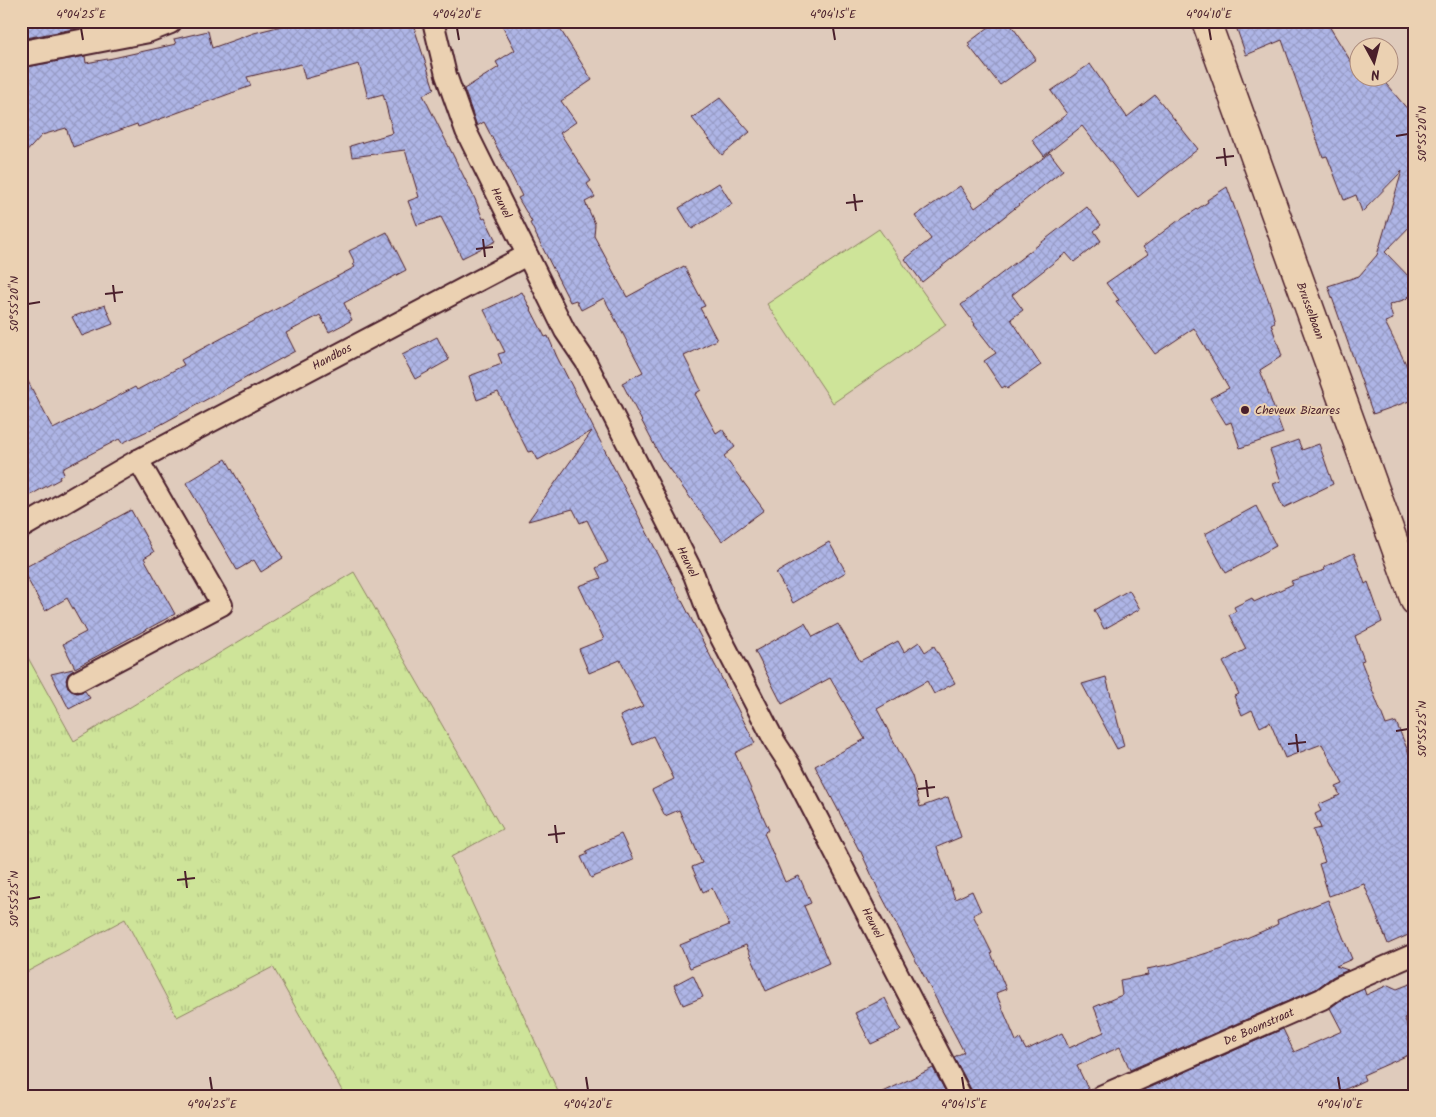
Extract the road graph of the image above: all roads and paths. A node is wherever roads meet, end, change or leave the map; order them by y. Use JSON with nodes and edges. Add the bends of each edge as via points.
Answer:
{"nodes":[{"id":1,"x":169,"y":21,"type":"edge"},
{"id":2,"x":433,"y":21,"type":"edge"},
{"id":3,"x":1206,"y":21,"type":"edge"},
{"id":4,"x":21,"y":54,"type":"edge"},
{"id":5,"x":527,"y":254,"type":"junction"},
{"id":6,"x":138,"y":460,"type":"junction"},
{"id":7,"x":21,"y":528,"type":"edge"},
{"id":8,"x":1415,"y":601,"type":"edge"},
{"id":9,"x":78,"y":680,"type":"dead end"},
{"id":10,"x":1415,"y":954,"type":"edge"},
{"id":11,"x":962,"y":1096,"type":"edge"},
{"id":12,"x":1101,"y":1096,"type":"edge"}],
"edges":[{"from":1,"to":4,"type":"street","via":[[146,30]]},
{"from":2,"to":5,"type":"street","name":"Heuvel","via":[[446,75],[466,131]]},
{"from":3,"to":8,"type":"main road","name":"Brusselbaan"},
{"from":5,"to":6,"type":"street","name":"Handbos"},
{"from":5,"to":11,"type":"street","name":"Heuvel","via":[[694,575],[709,616]]},
{"from":6,"to":7,"type":"street","name":"Handbos"},
{"from":6,"to":9,"type":"street","via":[[222,605]]},
{"from":10,"to":12,"type":"street","name":"De Boomstraat","via":[[1339,987],[1322,999]]}]}
